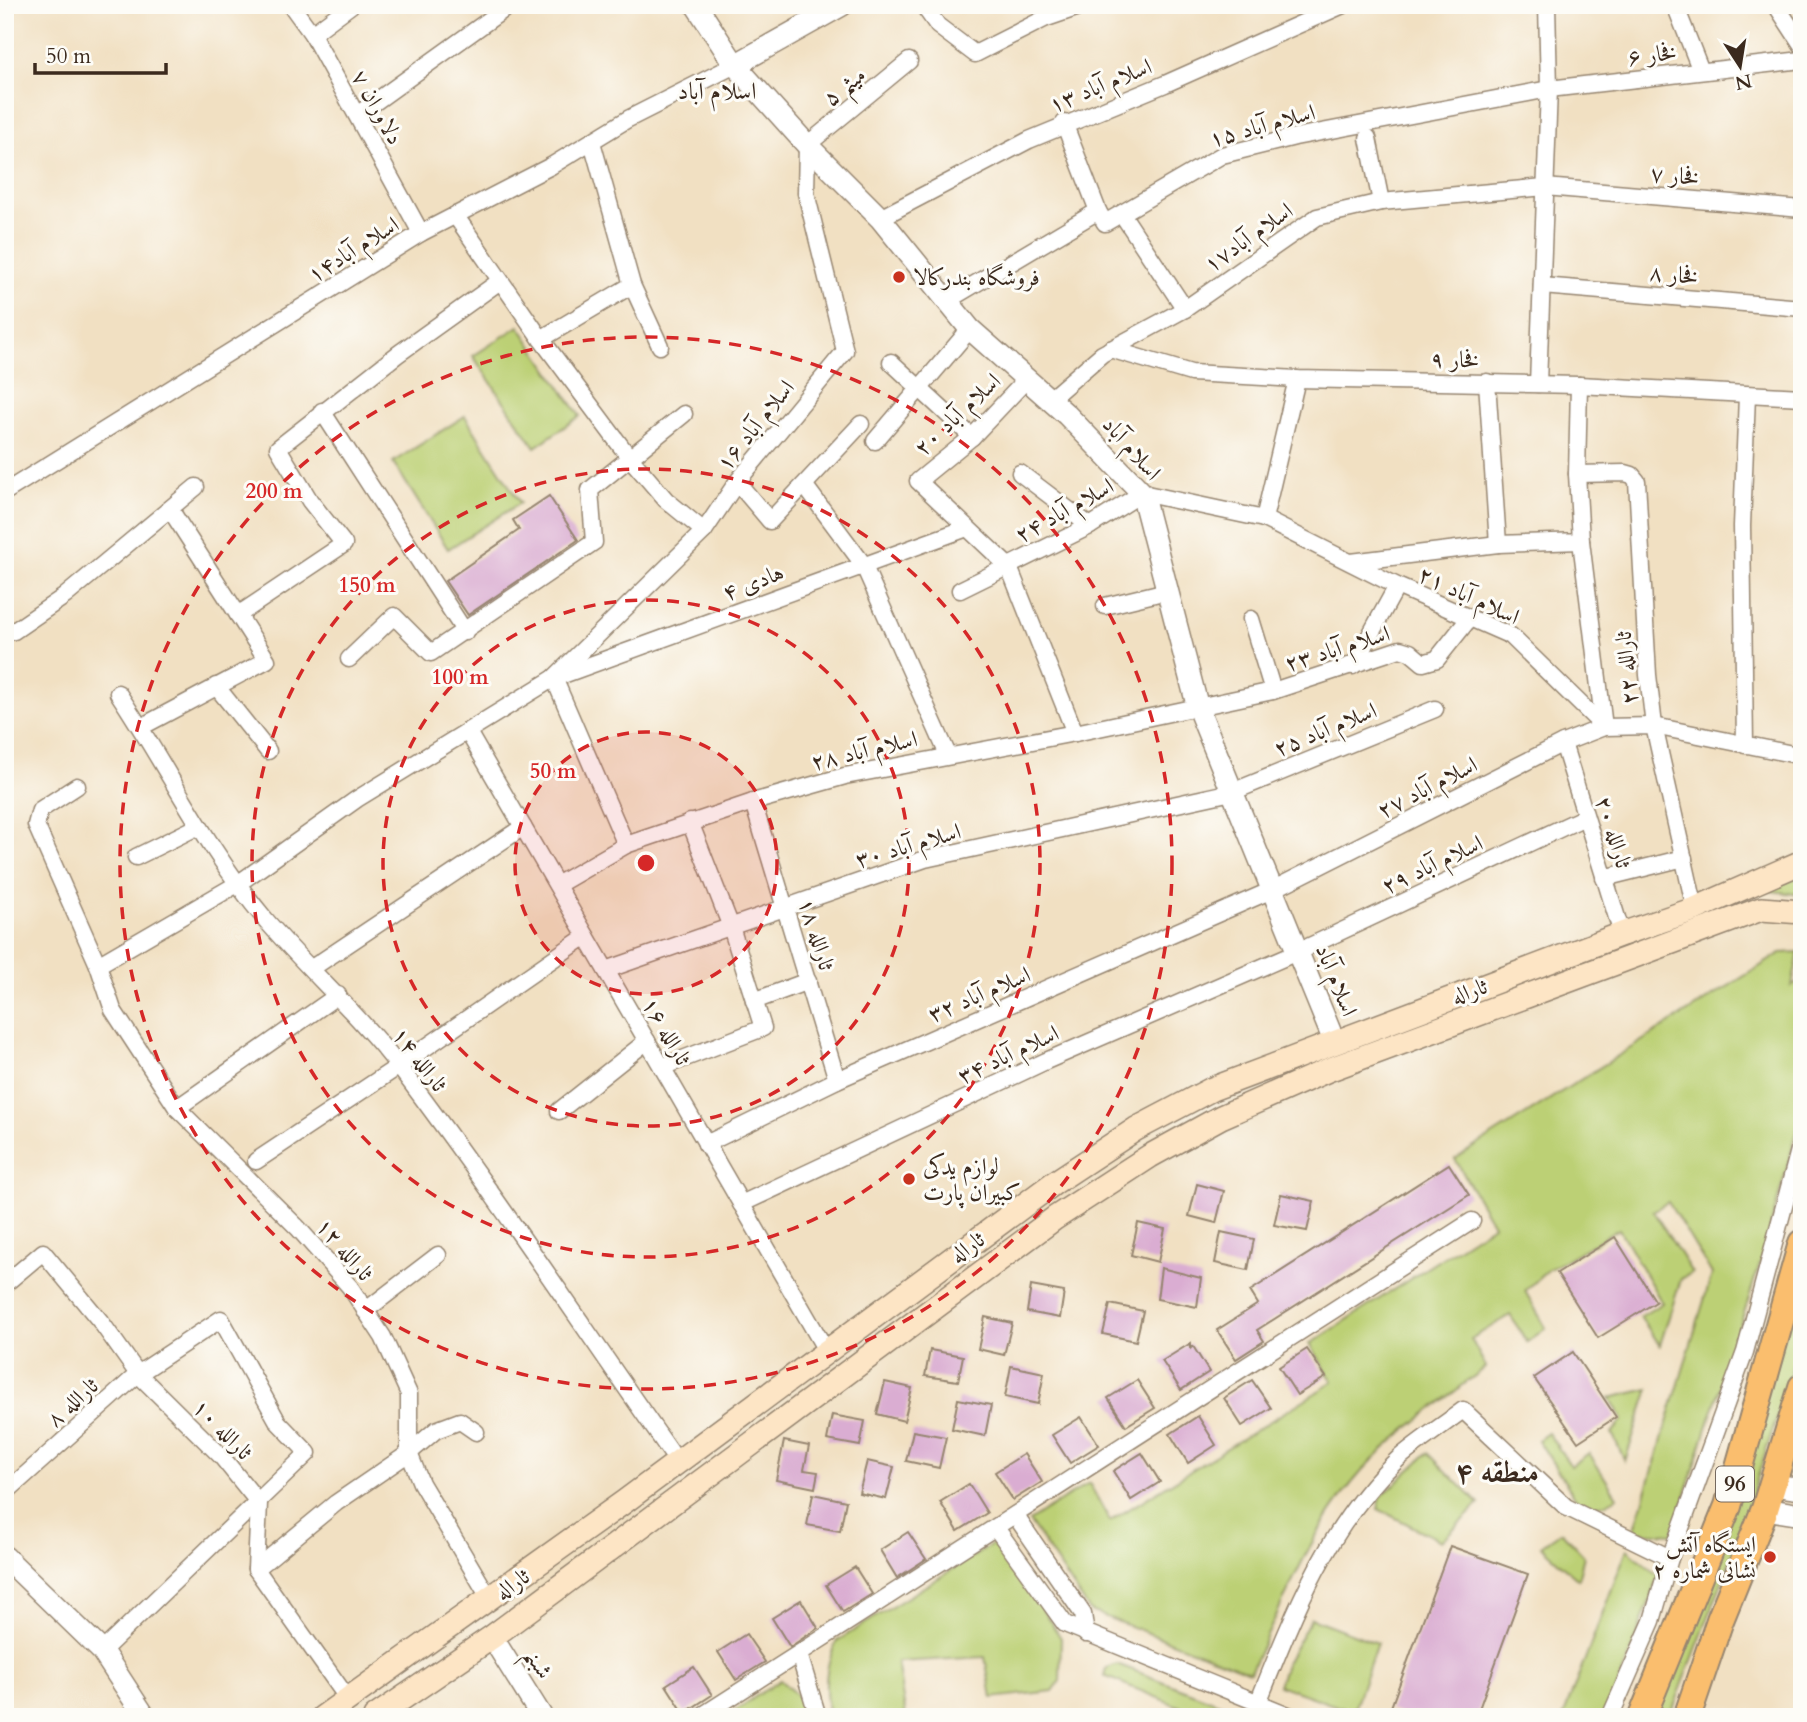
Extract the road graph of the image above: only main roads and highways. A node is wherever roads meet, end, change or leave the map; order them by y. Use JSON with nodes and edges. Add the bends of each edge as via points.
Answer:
{"nodes":[{"id":1,"x":1802,"y":862,"type":"edge"},
{"id":2,"x":1802,"y":912,"type":"edge"},
{"id":3,"x":1802,"y":1243,"type":"edge"},
{"id":4,"x":952,"y":1257,"type":"junction"},
{"id":5,"x":969,"y":1281,"type":"junction"},
{"id":6,"x":1802,"y":1387,"type":"edge"},
{"id":7,"x":323,"y":1717,"type":"edge"},
{"id":8,"x":375,"y":1717,"type":"edge"},
{"id":9,"x":1642,"y":1717,"type":"edge"},
{"id":10,"x":1687,"y":1717,"type":"edge"}],
"edges":[{"from":1,"to":4,"type":"main road","name":"ثاراله","via":[[1695,909],[1212,1089],[1136,1129]]},
{"from":2,"to":5,"type":"main road","name":"ثاراله","via":[[1761,909],[1328,1070],[1221,1116],[1108,1184]]},
{"from":3,"to":9,"type":"main road","number":"96","via":[[1728,1506]]},
{"from":4,"to":5,"type":"main road"},
{"from":4,"to":7,"type":"main road","name":"ثاراله"},
{"from":5,"to":8,"type":"main road","name":"ثاراله","via":[[492,1637]]},
{"from":6,"to":10,"type":"main road","number":"96","via":[[1769,1497]]}]}
